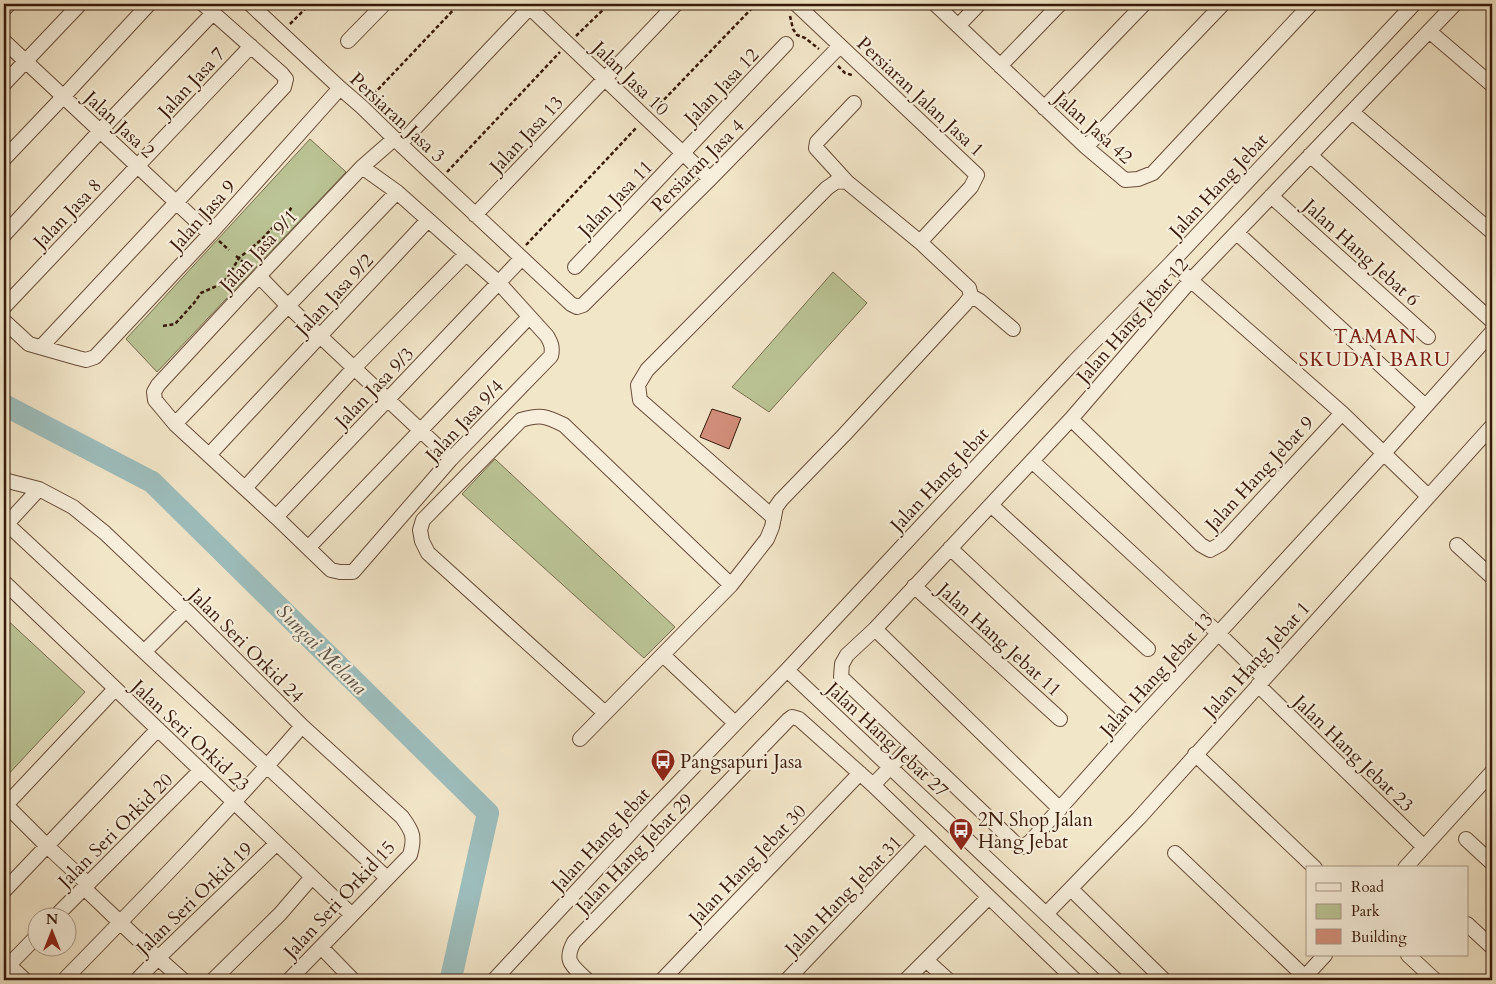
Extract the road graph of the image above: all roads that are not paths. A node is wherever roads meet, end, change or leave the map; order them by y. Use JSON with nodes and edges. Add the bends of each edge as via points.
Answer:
{"nodes":[{"id":1,"x":9,"y":4,"type":"edge"},
{"id":2,"x":80,"y":4,"type":"edge"},
{"id":3,"x":149,"y":4,"type":"edge"},
{"id":4,"x":250,"y":4,"type":"edge"},
{"id":5,"x":384,"y":4,"type":"edge"},
{"id":6,"x":676,"y":4,"type":"edge"},
{"id":7,"x":935,"y":4,"type":"edge"},
{"id":8,"x":979,"y":4,"type":"edge"},
{"id":9,"x":1060,"y":4,"type":"edge"},
{"id":10,"x":1144,"y":4,"type":"edge"},
{"id":11,"x":1222,"y":4,"type":"edge"},
{"id":12,"x":1311,"y":4,"type":"edge"},
{"id":13,"x":1414,"y":4,"type":"edge"},
{"id":14,"x":1455,"y":4,"type":"edge"},
{"id":15,"x":529,"y":5,"type":"edge"},
{"id":16,"x":792,"y":7,"type":"edge"},
{"id":17,"x":208,"y":8,"type":"edge"},
{"id":18,"x":4,"y":9,"type":"edge"},
{"id":19,"x":958,"y":26,"type":"junction"},
{"id":20,"x":1429,"y":31,"type":"junction"},
{"id":21,"x":4,"y":41,"type":"edge"},
{"id":22,"x":348,"y":41,"type":"dead end"},
{"id":23,"x":786,"y":44,"type":"dead end"},
{"id":24,"x":251,"y":46,"type":"junction"},
{"id":25,"x":840,"y":46,"type":"junction"},
{"id":26,"x":25,"y":61,"type":"junction"},
{"id":27,"x":1000,"y":66,"type":"junction"},
{"id":28,"x":605,"y":79,"type":"junction"},
{"id":29,"x":4,"y":84,"type":"edge"},
{"id":30,"x":1492,"y":84,"type":"edge"},
{"id":31,"x":340,"y":88,"type":"junction"},
{"id":32,"x":63,"y":97,"type":"junction"},
{"id":33,"x":854,"y":103,"type":"dead end"},
{"id":34,"x":1044,"y":108,"type":"junction"},
{"id":35,"x":1352,"y":112,"type":"junction"},
{"id":36,"x":100,"y":131,"type":"junction"},
{"id":37,"x":397,"y":141,"type":"junction"},
{"id":38,"x":1086,"y":147,"type":"junction"},
{"id":39,"x":682,"y":154,"type":"junction"},
{"id":40,"x":1310,"y":156,"type":"junction"},
{"id":41,"x":4,"y":159,"type":"edge"},
{"id":42,"x":138,"y":166,"type":"junction"},
{"id":43,"x":362,"y":168,"type":"junction"},
{"id":44,"x":710,"y":179,"type":"junction"},
{"id":45,"x":848,"y":182,"type":"junction"},
{"id":46,"x":397,"y":192,"type":"junction"},
{"id":47,"x":1271,"y":196,"type":"junction"},
{"id":48,"x":176,"y":202,"type":"junction"},
{"id":49,"x":475,"y":215,"type":"junction"},
{"id":50,"x":428,"y":220,"type":"junction"},
{"id":51,"x":1492,"y":232,"type":"edge"},
{"id":52,"x":1237,"y":233,"type":"junction"},
{"id":53,"x":210,"y":234,"type":"junction"},
{"id":54,"x":4,"y":235,"type":"edge"},
{"id":55,"x":920,"y":242,"type":"junction"},
{"id":56,"x":466,"y":254,"type":"junction"},
{"id":57,"x":522,"y":258,"type":"junction"},
{"id":58,"x":1171,"y":263,"type":"junction"},
{"id":59,"x":574,"y":267,"type":"dead end"},
{"id":60,"x":259,"y":276,"type":"junction"},
{"id":61,"x":1191,"y":280,"type":"junction"},
{"id":62,"x":499,"y":283,"type":"junction"},
{"id":63,"x":971,"y":296,"type":"junction"},
{"id":64,"x":288,"y":306,"type":"junction"},
{"id":65,"x":4,"y":307,"type":"edge"},
{"id":66,"x":577,"y":307,"type":"joint"},
{"id":67,"x":529,"y":317,"type":"junction"},
{"id":68,"x":4,"y":321,"type":"edge"},
{"id":69,"x":1492,"y":321,"type":"edge"},
{"id":70,"x":1013,"y":329,"type":"dead end"},
{"id":71,"x":1492,"y":332,"type":"edge"},
{"id":72,"x":320,"y":336,"type":"junction"},
{"id":73,"x":1428,"y":337,"type":"dead end"},
{"id":74,"x":41,"y":347,"type":"junction"},
{"id":75,"x":354,"y":368,"type":"junction"},
{"id":76,"x":388,"y":400,"type":"junction"},
{"id":77,"x":1425,"y":406,"type":"junction"},
{"id":78,"x":1342,"y":413,"type":"junction"},
{"id":79,"x":1071,"y":420,"type":"junction"},
{"id":80,"x":176,"y":424,"type":"junction"},
{"id":81,"x":1492,"y":426,"type":"edge"},
{"id":82,"x":420,"y":430,"type":"junction"},
{"id":83,"x":1384,"y":453,"type":"junction"},
{"id":84,"x":209,"y":455,"type":"junction"},
{"id":85,"x":450,"y":459,"type":"junction"},
{"id":86,"x":1032,"y":461,"type":"junction"},
{"id":87,"x":4,"y":480,"type":"edge"},
{"id":88,"x":245,"y":488,"type":"junction"},
{"id":89,"x":39,"y":489,"type":"junction"},
{"id":90,"x":1428,"y":496,"type":"junction"},
{"id":91,"x":991,"y":505,"type":"junction"},
{"id":92,"x":276,"y":517,"type":"junction"},
{"id":93,"x":774,"y":518,"type":"junction"},
{"id":94,"x":5,"y":525,"type":"edge"},
{"id":95,"x":1457,"y":545,"type":"dead end"},
{"id":96,"x":309,"y":547,"type":"junction"},
{"id":97,"x":950,"y":548,"type":"junction"},
{"id":98,"x":1492,"y":577,"type":"edge"},
{"id":99,"x":4,"y":582,"type":"edge"},
{"id":100,"x":731,"y":585,"type":"junction"},
{"id":101,"x":914,"y":586,"type":"junction"},
{"id":102,"x":186,"y":610,"type":"junction"},
{"id":103,"x":875,"y":629,"type":"junction"},
{"id":104,"x":1218,"y":633,"type":"junction"},
{"id":105,"x":1148,"y":649,"type":"dead end"},
{"id":106,"x":145,"y":651,"type":"junction"},
{"id":107,"x":663,"y":655,"type":"junction"},
{"id":108,"x":842,"y":664,"type":"joint"},
{"id":109,"x":787,"y":670,"type":"junction"},
{"id":110,"x":1261,"y":682,"type":"junction"},
{"id":111,"x":115,"y":689,"type":"junction"},
{"id":112,"x":605,"y":713,"type":"junction"},
{"id":113,"x":1060,"y":719,"type":"dead end"},
{"id":114,"x":1136,"y":722,"type":"junction"},
{"id":115,"x":735,"y":723,"type":"junction"},
{"id":116,"x":302,"y":726,"type":"junction"},
{"id":117,"x":158,"y":729,"type":"junction"},
{"id":118,"x":580,"y":739,"type":"dead end"},
{"id":119,"x":912,"y":745,"type":"junction"},
{"id":120,"x":1195,"y":754,"type":"junction"},
{"id":121,"x":267,"y":766,"type":"junction"},
{"id":122,"x":890,"y":768,"type":"junction"},
{"id":123,"x":201,"y":770,"type":"junction"},
{"id":124,"x":1492,"y":772,"type":"edge"},
{"id":125,"x":860,"y":773,"type":"junction"},
{"id":126,"x":873,"y":785,"type":"junction"},
{"id":127,"x":234,"y":802,"type":"junction"},
{"id":128,"x":5,"y":806,"type":"edge"},
{"id":129,"x":1060,"y":809,"type":"junction"},
{"id":130,"x":925,"y":835,"type":"junction"},
{"id":131,"x":1466,"y":838,"type":"dead end"},
{"id":132,"x":414,"y":842,"type":"joint"},
{"id":133,"x":277,"y":843,"type":"junction"},
{"id":134,"x":47,"y":846,"type":"junction"},
{"id":135,"x":1424,"y":847,"type":"junction"},
{"id":136,"x":1175,"y":852,"type":"dead end"},
{"id":137,"x":1492,"y":863,"type":"edge"},
{"id":138,"x":1313,"y":866,"type":"edge"},
{"id":139,"x":1407,"y":866,"type":"edge"},
{"id":140,"x":312,"y":877,"type":"junction"},
{"id":141,"x":387,"y":878,"type":"junction"},
{"id":142,"x":86,"y":886,"type":"junction"},
{"id":143,"x":1071,"y":890,"type":"junction"},
{"id":144,"x":4,"y":891,"type":"edge"},
{"id":145,"x":988,"y":896,"type":"junction"},
{"id":146,"x":66,"y":906,"type":"edge"},
{"id":147,"x":1046,"y":914,"type":"junction"},
{"id":148,"x":352,"y":915,"type":"junction"},
{"id":149,"x":121,"y":922,"type":"junction"},
{"id":150,"x":1468,"y":925,"type":"edge"},
{"id":151,"x":28,"y":946,"type":"edge"},
{"id":152,"x":321,"y":947,"type":"junction"},
{"id":153,"x":1492,"y":948,"type":"edge"},
{"id":154,"x":1324,"y":956,"type":"edge"},
{"id":155,"x":1409,"y":956,"type":"edge"},
{"id":156,"x":157,"y":959,"type":"junction"},
{"id":157,"x":926,"y":960,"type":"junction"},
{"id":158,"x":6,"y":967,"type":"edge"},
{"id":159,"x":1304,"y":979,"type":"edge"},
{"id":160,"x":25,"y":980,"type":"edge"},
{"id":161,"x":64,"y":980,"type":"edge"},
{"id":162,"x":137,"y":980,"type":"edge"},
{"id":163,"x":183,"y":980,"type":"edge"},
{"id":164,"x":213,"y":980,"type":"edge"},
{"id":165,"x":289,"y":980,"type":"edge"},
{"id":166,"x":353,"y":980,"type":"edge"},
{"id":167,"x":494,"y":980,"type":"edge"},
{"id":168,"x":587,"y":980,"type":"edge"},
{"id":169,"x":662,"y":980,"type":"edge"},
{"id":170,"x":787,"y":980,"type":"edge"},
{"id":171,"x":906,"y":980,"type":"edge"},
{"id":172,"x":948,"y":980,"type":"edge"},
{"id":173,"x":1075,"y":980,"type":"edge"},
{"id":174,"x":1116,"y":980,"type":"edge"},
{"id":175,"x":1164,"y":980,"type":"edge"},
{"id":176,"x":1435,"y":980,"type":"edge"}],
"edges":[{"from":1,"to":18,"type":"street"},
{"from":2,"to":26,"type":"street"},
{"from":3,"to":32,"type":"street"},
{"from":4,"to":31,"type":"street","name":"Persiaran Jasa 3"},
{"from":5,"to":22,"type":"street"},
{"from":6,"to":28,"type":"street","name":"Jalan Jasa 13"},
{"from":7,"to":19,"type":"street","name":"Jalan Jasa 42"},
{"from":8,"to":19,"type":"street"},
{"from":9,"to":27,"type":"street"},
{"from":10,"to":34,"type":"street"},
{"from":11,"to":38,"type":"street"},
{"from":12,"to":38,"type":"street","name":"Jalan Jasa 42","via":[[1153,173],[1138,180],[1125,180]]},
{"from":13,"to":58,"type":"street","name":"Jalan Hang Jebat"},
{"from":14,"to":20,"type":"street","name":"Jalan Hang Jebat 12"},
{"from":15,"to":28,"type":"street","name":"Jalan Jasa 10"},
{"from":15,"to":37,"type":"street","name":"Jalan Jasa 9/1"},
{"from":16,"to":25,"type":"street","name":"Persiaran Jalan Jasa 1"},
{"from":17,"to":24,"type":"street"},
{"from":17,"to":36,"type":"street"},
{"from":19,"to":27,"type":"street","name":"Jalan Jasa 42"},
{"from":20,"to":30,"type":"street"},
{"from":20,"to":35,"type":"street","name":"Jalan Hang Jebat 12"},
{"from":21,"to":26,"type":"street","name":"Jalan Jasa 2"},
{"from":23,"to":39,"type":"street","name":"Jalan Jasa 12"},
{"from":24,"to":42,"type":"street","name":"Jalan Jasa 7"},
{"from":24,"to":48,"type":"street","via":[[286,78],[284,87]]},
{"from":25,"to":44,"type":"street","name":"Persiaran Jasa 4"},
{"from":25,"to":55,"type":"street","name":"Persiaran Jalan Jasa 1","via":[[977,175],[971,187]]},
{"from":26,"to":29,"type":"street"},
{"from":26,"to":32,"type":"street","name":"Jalan Jasa 2"},
{"from":27,"to":34,"type":"street","name":"Jalan Jasa 42"},
{"from":28,"to":39,"type":"street","name":"Jalan Jasa 10"},
{"from":28,"to":49,"type":"street","name":"Jalan Jasa 13"},
{"from":31,"to":37,"type":"street","name":"Persiaran Jasa 3"},
{"from":31,"to":53,"type":"street","name":"Jalan Jasa 9"},
{"from":32,"to":36,"type":"street","name":"Jalan Jasa 2"},
{"from":32,"to":41,"type":"street"},
{"from":33,"to":45,"type":"street","via":[[815,145]]},
{"from":34,"to":38,"type":"street","name":"Jalan Jasa 42"},
{"from":35,"to":40,"type":"street","name":"Jalan Hang Jebat 12"},
{"from":35,"to":51,"type":"street"},
{"from":36,"to":42,"type":"street","name":"Jalan Jasa 2"},
{"from":36,"to":54,"type":"street"},
{"from":37,"to":43,"type":"street","name":"Jalan Jasa 9/1"},
{"from":37,"to":49,"type":"street","name":"Persiaran Jasa 3"},
{"from":39,"to":44,"type":"street","name":"Jalan Jasa 10"},
{"from":39,"to":59,"type":"street","name":"Jalan Jasa 11"},
{"from":40,"to":47,"type":"street","name":"Jalan Hang Jebat 12"},
{"from":40,"to":69,"type":"street"},
{"from":42,"to":48,"type":"street","name":"Jalan Jasa 2"},
{"from":42,"to":65,"type":"street","name":"Jalan Jasa 8"},
{"from":43,"to":46,"type":"street"},
{"from":43,"to":60,"type":"street","name":"Jalan Jasa 9/1"},
{"from":44,"to":66,"type":"street","name":"Persiaran Jasa 4","via":[[583,305]]},
{"from":45,"to":55,"type":"street"},
{"from":45,"to":93,"type":"street","via":[[838,181],[827,188],[647,370],[638,385],[640,400]]},
{"from":46,"to":50,"type":"street"},
{"from":46,"to":64,"type":"street"},
{"from":47,"to":52,"type":"street","name":"Jalan Hang Jebat 12"},
{"from":47,"to":73,"type":"street","name":"Jalan Hang Jebat 6"},
{"from":48,"to":53,"type":"street","name":"Jalan Jasa 2"},
{"from":48,"to":74,"type":"street"},
{"from":49,"to":57,"type":"street","name":"Persiaran Jasa 3"},
{"from":50,"to":56,"type":"street","name":"Jalan Jasa 9/4"},
{"from":50,"to":72,"type":"street","name":"Jalan Jasa 9/2"},
{"from":52,"to":61,"type":"street","name":"Jalan Hang Jebat 12"},
{"from":52,"to":77,"type":"street"},
{"from":53,"to":74,"type":"street","name":"Jalan Jasa 9","via":[[95,357],[86,360]]},
{"from":55,"to":63,"type":"street","via":[[969,288]]},
{"from":56,"to":62,"type":"street","name":"Jalan Jasa 9/4"},
{"from":56,"to":75,"type":"street"},
{"from":57,"to":62,"type":"street"},
{"from":57,"to":66,"type":"street","name":"Persiaran Jasa 3"},
{"from":58,"to":61,"type":"street"},
{"from":58,"to":109,"type":"street","name":"Jalan Hang Jebat","via":[[1074,362]]},
{"from":60,"to":64,"type":"street"},
{"from":60,"to":80,"type":"street","name":"Jalan Jasa 9/1","via":[[154,392],[155,400]]},
{"from":61,"to":78,"type":"street"},
{"from":61,"to":79,"type":"street","name":"Jalan Hang Jebat 12"},
{"from":62,"to":67,"type":"street","name":"Jalan Jasa 9/4"},
{"from":62,"to":76,"type":"street","name":"Jalan Jasa 9/3"},
{"from":63,"to":70,"type":"street"},
{"from":63,"to":93,"type":"street","via":[[781,500]]},
{"from":64,"to":72,"type":"street"},
{"from":64,"to":80,"type":"street"},
{"from":67,"to":82,"type":"street"},
{"from":67,"to":85,"type":"street","name":"Jalan Jasa 9/4","via":[[551,343],[551,356]]},
{"from":68,"to":74,"type":"street","via":[[29,344]]},
{"from":71,"to":77,"type":"street","name":"Jalan Hang Jebat 13"},
{"from":72,"to":75,"type":"street"},
{"from":72,"to":84,"type":"street","name":"Jalan Jasa 9/2"},
{"from":75,"to":76,"type":"street"},
{"from":75,"to":88,"type":"street"},
{"from":76,"to":82,"type":"street"},
{"from":76,"to":92,"type":"street","name":"Jalan Jasa 9/3"},
{"from":77,"to":83,"type":"street","name":"Jalan Hang Jebat 13"},
{"from":78,"to":79,"type":"street","name":"Jalan Hang Jebat 9","via":[[1220,544],[1210,550]]},
{"from":78,"to":83,"type":"street"},
{"from":79,"to":86,"type":"street","name":"Jalan Hang Jebat 12"},
{"from":80,"to":84,"type":"street"},
{"from":81,"to":90,"type":"street","name":"Jalan Hang Jebat 1"},
{"from":82,"to":85,"type":"street"},
{"from":82,"to":96,"type":"street"},
{"from":83,"to":90,"type":"street"},
{"from":83,"to":104,"type":"street","name":"Jalan Hang Jebat 13"},
{"from":84,"to":88,"type":"street"},
{"from":85,"to":96,"type":"street","name":"Jalan Jasa 9/4","via":[[353,572],[331,570]]},
{"from":86,"to":91,"type":"street","name":"Jalan Hang Jebat 12"},
{"from":86,"to":104,"type":"street","name":"Jalan Hang Jebat 23"},
{"from":87,"to":89,"type":"street","name":"Jalan Seri Orkid 24"},
{"from":88,"to":92,"type":"street"},
{"from":89,"to":94,"type":"street"},
{"from":89,"to":102,"type":"street","name":"Jalan Seri Orkid 24","via":[[73,507],[106,533]]},
{"from":90,"to":110,"type":"street","name":"Jalan Hang Jebat 1"},
{"from":91,"to":97,"type":"street","name":"Jalan Hang Jebat 12"},
{"from":91,"to":105,"type":"street"},
{"from":92,"to":96,"type":"street"},
{"from":93,"to":100,"type":"street","via":[[767,539]]},
{"from":94,"to":106,"type":"street"},
{"from":95,"to":98,"type":"street"},
{"from":97,"to":101,"type":"street","name":"Jalan Hang Jebat 12"},
{"from":97,"to":114,"type":"street"},
{"from":99,"to":111,"type":"street","name":"Jalan Seri Orkid 23"},
{"from":100,"to":107,"type":"street"},
{"from":100,"to":112,"type":"street","via":[[564,426],[547,416],[520,420],[423,520],[420,530],[422,542],[428,553]]},
{"from":101,"to":103,"type":"street","name":"Jalan Hang Jebat 12"},
{"from":101,"to":113,"type":"street","name":"Jalan Hang Jebat 11"},
{"from":102,"to":106,"type":"street"},
{"from":102,"to":116,"type":"street","name":"Jalan Seri Orkid 24"},
{"from":103,"to":108,"type":"street","name":"Jalan Hang Jebat 12"},
{"from":103,"to":129,"type":"street"},
{"from":104,"to":110,"type":"street","name":"Jalan Hang Jebat 23"},
{"from":104,"to":114,"type":"street","name":"Jalan Hang Jebat 13"},
{"from":106,"to":121,"type":"street"},
{"from":107,"to":112,"type":"street"},
{"from":107,"to":115,"type":"street"},
{"from":108,"to":119,"type":"street","name":"Jalan Hang Jebat 13","via":[[841,677]]},
{"from":109,"to":115,"type":"street","name":"Jalan Hang Jebat"},
{"from":109,"to":122,"type":"street","name":"Jalan Hang Jebat 27"},
{"from":110,"to":120,"type":"street","name":"Jalan Hang Jebat 1"},
{"from":110,"to":135,"type":"street","name":"Jalan Hang Jebat 23"},
{"from":111,"to":117,"type":"street","name":"Jalan Seri Orkid 23"},
{"from":111,"to":128,"type":"street"},
{"from":112,"to":118,"type":"street"},
{"from":114,"to":129,"type":"street","name":"Jalan Hang Jebat 13"},
{"from":115,"to":167,"type":"street","name":"Jalan Hang Jebat"},
{"from":116,"to":121,"type":"street"},
{"from":116,"to":132,"type":"street","name":"Jalan Seri Orkid 24","via":[[402,817],[411,829]]},
{"from":117,"to":123,"type":"street","name":"Jalan Seri Orkid 23"},
{"from":117,"to":134,"type":"street"},
{"from":119,"to":122,"type":"street"},
{"from":119,"to":129,"type":"street","name":"Jalan Hang Jebat 13","via":[[1016,844],[1022,846],[1030,842]]},
{"from":120,"to":138,"type":"street"},
{"from":120,"to":143,"type":"street","name":"Jalan Hang Jebat 1"},
{"from":121,"to":127,"type":"street"},
{"from":121,"to":141,"type":"street"},
{"from":122,"to":126,"type":"street"},
{"from":122,"to":147,"type":"street","name":"Jalan Hang Jebat 27"},
{"from":123,"to":127,"type":"street","name":"Jalan Seri Orkid 23"},
{"from":123,"to":142,"type":"street","name":"Jalan Seri Orkid 20"},
{"from":124,"to":135,"type":"street"},
{"from":125,"to":126,"type":"street"},
{"from":125,"to":168,"type":"street","name":"Jalan Hang Jebat 29","via":[[800,719],[792,717],[788,720],[574,942],[569,952],[570,963]]},
{"from":125,"to":169,"type":"street","name":"Jalan Hang Jebat 30"},
{"from":126,"to":130,"type":"street"},
{"from":127,"to":133,"type":"street","name":"Jalan Seri Orkid 23"},
{"from":127,"to":149,"type":"street"},
{"from":128,"to":134,"type":"street"},
{"from":130,"to":145,"type":"street"},
{"from":130,"to":170,"type":"street","name":"Jalan Hang Jebat 31"},
{"from":131,"to":137,"type":"street"},
{"from":132,"to":141,"type":"street","name":"Jalan Seri Orkid 15","via":[[410,855]]},
{"from":133,"to":140,"type":"street","name":"Jalan Seri Orkid 23"},
{"from":133,"to":156,"type":"street","name":"Jalan Seri Orkid 19"},
{"from":134,"to":142,"type":"street"},
{"from":134,"to":144,"type":"street"},
{"from":135,"to":139,"type":"street"},
{"from":136,"to":159,"type":"street"},
{"from":140,"to":148,"type":"street","name":"Jalan Seri Orkid 23"},
{"from":140,"to":164,"type":"street","via":[[280,914]]},
{"from":141,"to":148,"type":"street","name":"Jalan Seri Orkid 15"},
{"from":142,"to":146,"type":"street","name":"Jalan Seri Orkid 20"},
{"from":142,"to":149,"type":"street"},
{"from":143,"to":147,"type":"street","name":"Jalan Hang Jebat 1"},
{"from":143,"to":175,"type":"street"},
{"from":145,"to":157,"type":"street"},
{"from":145,"to":173,"type":"street"},
{"from":147,"to":174,"type":"street","name":"Jalan Hang Jebat 27"},
{"from":148,"to":152,"type":"street","name":"Jalan Seri Orkid 15"},
{"from":149,"to":156,"type":"street"},
{"from":149,"to":161,"type":"street"},
{"from":150,"to":153,"type":"street"},
{"from":151,"to":158,"type":"street"},
{"from":152,"to":165,"type":"street","name":"Jalan Seri Orkid 15"},
{"from":152,"to":166,"type":"street"},
{"from":154,"to":159,"type":"street"},
{"from":155,"to":176,"type":"street"},
{"from":156,"to":162,"type":"street","name":"Jalan Seri Orkid 19"},
{"from":156,"to":163,"type":"street"},
{"from":157,"to":171,"type":"street"},
{"from":157,"to":172,"type":"street"},
{"from":158,"to":160,"type":"street"}]}
